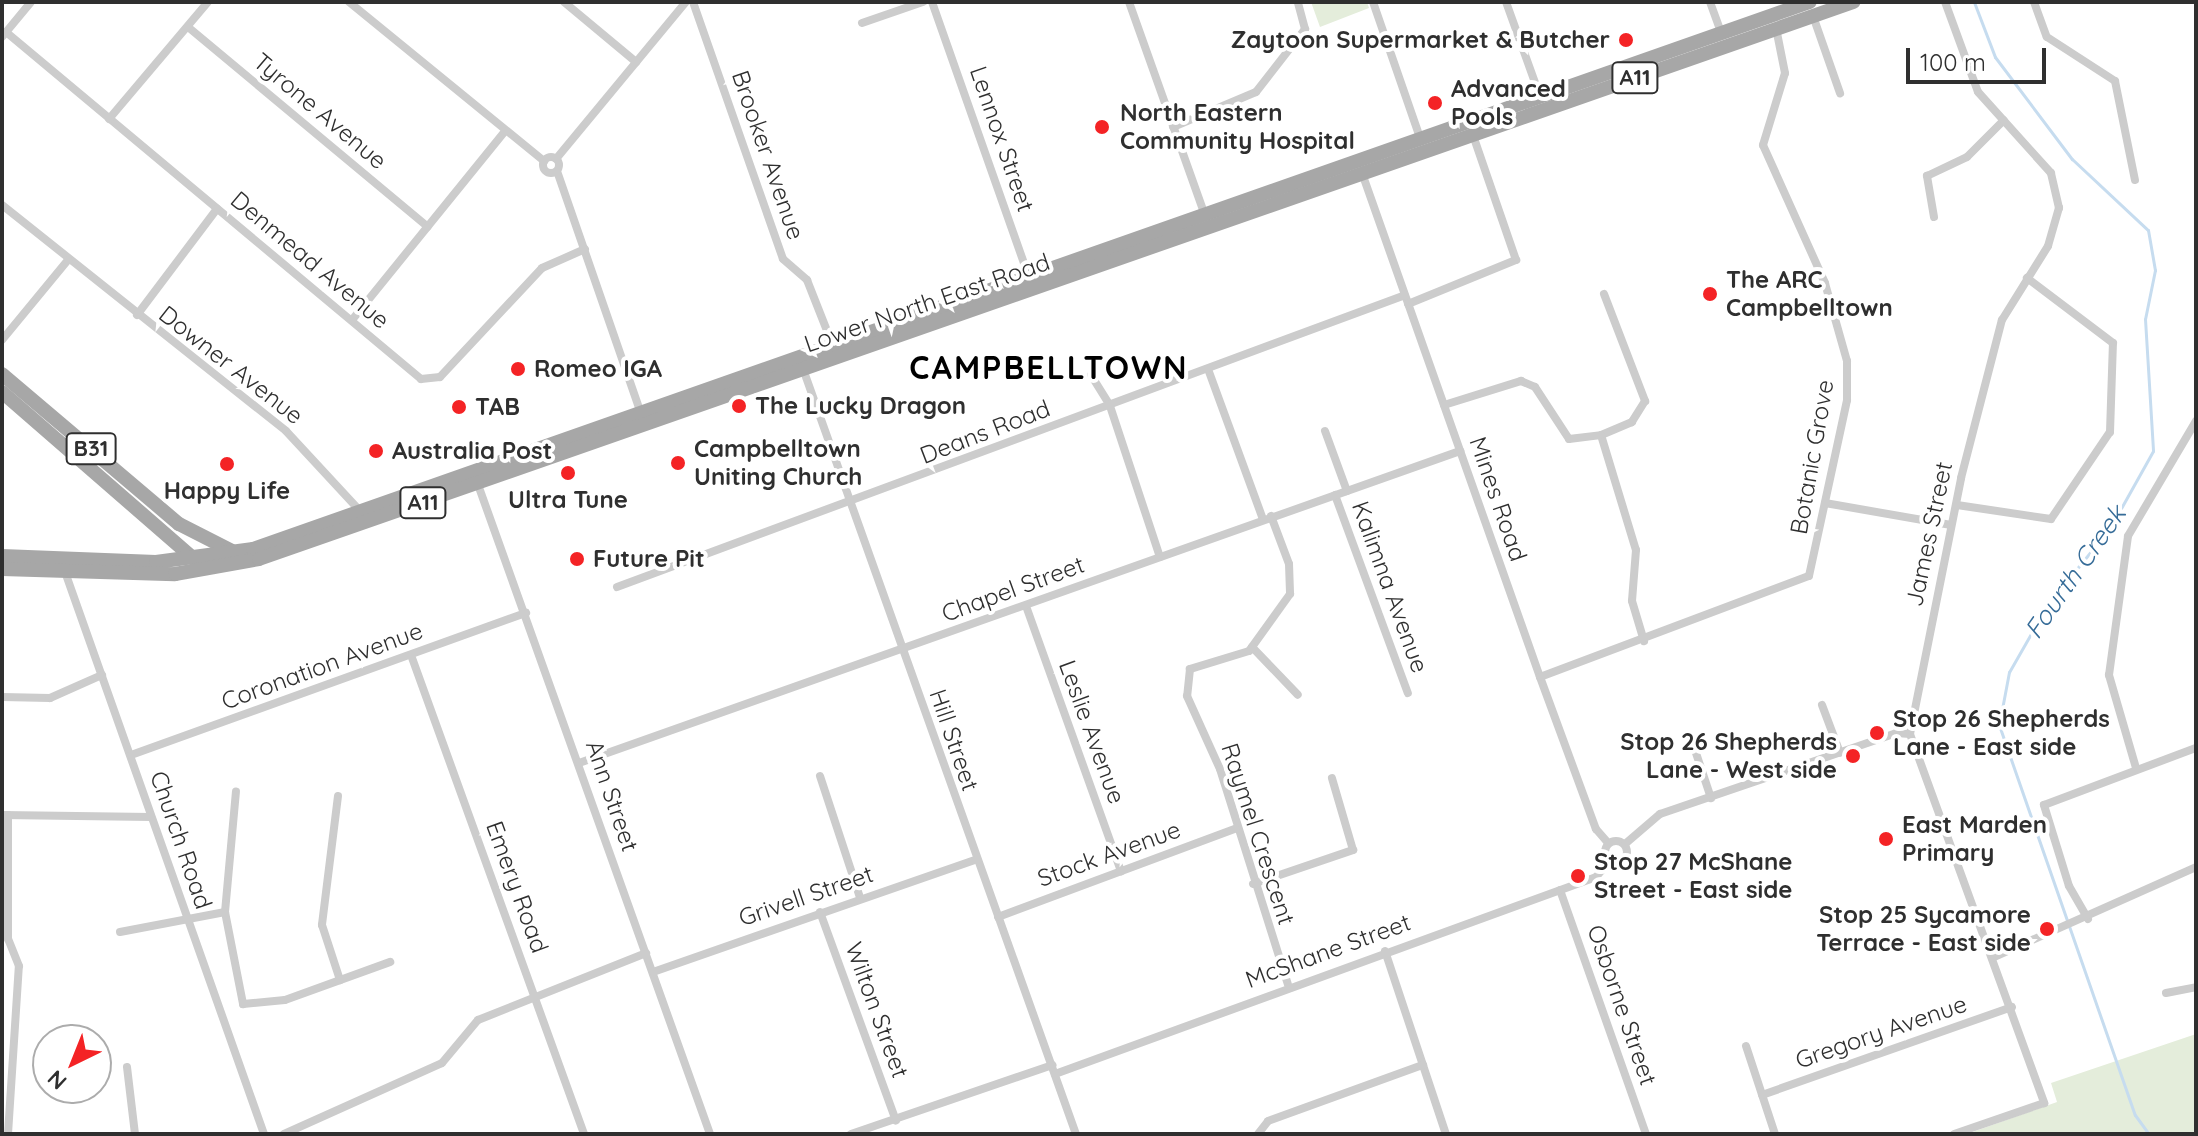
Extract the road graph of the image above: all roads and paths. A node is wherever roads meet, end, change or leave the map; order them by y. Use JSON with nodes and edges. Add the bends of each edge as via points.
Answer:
{"nodes":[{"id":1,"x":31,"y":2,"type":"edge"},
{"id":2,"x":208,"y":2,"type":"edge"},
{"id":3,"x":349,"y":2,"type":"edge"},
{"id":4,"x":564,"y":2,"type":"edge"},
{"id":5,"x":686,"y":2,"type":"edge"},
{"id":6,"x":693,"y":2,"type":"edge"},
{"id":7,"x":923,"y":2,"type":"edge"},
{"id":8,"x":932,"y":2,"type":"edge"},
{"id":9,"x":1129,"y":2,"type":"edge"},
{"id":10,"x":1298,"y":2,"type":"edge"},
{"id":11,"x":1373,"y":2,"type":"edge"},
{"id":12,"x":1506,"y":2,"type":"edge"},
{"id":13,"x":1710,"y":2,"type":"edge"},
{"id":14,"x":1853,"y":2,"type":"edge"},
{"id":15,"x":1945,"y":2,"type":"edge"},
{"id":16,"x":2034,"y":2,"type":"edge"},
{"id":17,"x":1811,"y":9,"type":"edge"},
{"id":18,"x":1774,"y":22,"type":"junction"},
{"id":19,"x":862,"y":23,"type":"dead end"},
{"id":20,"x":188,"y":27,"type":"junction"},
{"id":21,"x":4,"y":34,"type":"edge"},
{"id":22,"x":1724,"y":40,"type":"junction"},
{"id":23,"x":636,"y":62,"type":"junction"},
{"id":24,"x":1840,"y":93,"type":"dead end"},
{"id":25,"x":1542,"y":102,"type":"junction"},
{"id":26,"x":109,"y":119,"type":"junction"},
{"id":27,"x":2004,"y":120,"type":"junction"},
{"id":28,"x":1173,"y":127,"type":"junction"},
{"id":29,"x":505,"y":131,"type":"junction"},
{"id":30,"x":1472,"y":134,"type":"junction"},
{"id":31,"x":1422,"y":145,"type":"junction"},
{"id":32,"x":556,"y":159,"type":"junction"},
{"id":33,"x":544,"y":161,"type":"junction"},
{"id":34,"x":1360,"y":169,"type":"junction"},
{"id":35,"x":557,"y":171,"type":"junction"},
{"id":36,"x":2135,"y":180,"type":"dead end"},
{"id":37,"x":2,"y":205,"type":"edge"},
{"id":38,"x":217,"y":209,"type":"junction"},
{"id":39,"x":1934,"y":217,"type":"dead end"},
{"id":40,"x":1206,"y":222,"type":"junction"},
{"id":41,"x":428,"y":227,"type":"junction"},
{"id":42,"x":585,"y":249,"type":"junction"},
{"id":43,"x":68,"y":260,"type":"junction"},
{"id":44,"x":2027,"y":278,"type":"junction"},
{"id":45,"x":1031,"y":283,"type":"junction"},
{"id":46,"x":1604,"y":294,"type":"dead end"},
{"id":47,"x":1406,"y":299,"type":"junction"},
{"id":48,"x":137,"y":315,"type":"junction"},
{"id":49,"x":352,"y":320,"type":"junction"},
{"id":50,"x":2,"y":340,"type":"edge"},
{"id":51,"x":835,"y":351,"type":"junction"},
{"id":52,"x":801,"y":363,"type":"junction"},
{"id":53,"x":1208,"y":369,"type":"junction"},
{"id":54,"x":2,"y":374,"type":"edge"},
{"id":55,"x":1091,"y":375,"type":"dead end"},
{"id":56,"x":2,"y":392,"type":"edge"},
{"id":57,"x":1444,"y":405,"type":"junction"},
{"id":58,"x":1110,"y":406,"type":"junction"},
{"id":59,"x":644,"y":419,"type":"junction"},
{"id":60,"x":2196,"y":421,"type":"edge"},
{"id":61,"x":1325,"y":431,"type":"dead end"},
{"id":62,"x":1601,"y":435,"type":"junction"},
{"id":63,"x":1460,"y":451,"type":"junction"},
{"id":64,"x":476,"y":479,"type":"junction"},
{"id":65,"x":1347,"y":491,"type":"junction"},
{"id":66,"x":1335,"y":495,"type":"junction"},
{"id":67,"x":1825,"y":503,"type":"junction"},
{"id":68,"x":850,"y":505,"type":"junction"},
{"id":69,"x":1957,"y":505,"type":"junction"},
{"id":70,"x":360,"y":511,"type":"junction"},
{"id":71,"x":1267,"y":518,"type":"junction"},
{"id":72,"x":179,"y":524,"type":"junction"},
{"id":73,"x":1951,"y":525,"type":"junction"},
{"id":74,"x":237,"y":552,"type":"junction"},
{"id":75,"x":2,"y":556,"type":"edge"},
{"id":76,"x":1160,"y":557,"type":"junction"},
{"id":77,"x":63,"y":565,"type":"junction"},
{"id":78,"x":196,"y":566,"type":"junction"},
{"id":79,"x":2,"y":569,"type":"edge"},
{"id":80,"x":617,"y":587,"type":"dead end"},
{"id":81,"x":1026,"y":606,"type":"junction"},
{"id":82,"x":526,"y":613,"type":"junction"},
{"id":83,"x":1644,"y":641,"type":"junction"},
{"id":84,"x":1252,"y":647,"type":"junction"},
{"id":85,"x":901,"y":650,"type":"junction"},
{"id":86,"x":411,"y":655,"type":"junction"},
{"id":87,"x":102,"y":675,"type":"junction"},
{"id":88,"x":1540,"y":677,"type":"junction"},
{"id":89,"x":1408,"y":693,"type":"dead end"},
{"id":90,"x":1298,"y":695,"type":"dead end"},
{"id":91,"x":2,"y":697,"type":"edge"},
{"id":92,"x":1822,"y":705,"type":"dead end"},
{"id":93,"x":1910,"y":734,"type":"junction"},
{"id":94,"x":1694,"y":747,"type":"dead end"},
{"id":95,"x":2196,"y":748,"type":"edge"},
{"id":96,"x":1840,"y":753,"type":"junction"},
{"id":97,"x":131,"y":755,"type":"junction"},
{"id":98,"x":579,"y":763,"type":"junction"},
{"id":99,"x":2136,"y":768,"type":"junction"},
{"id":100,"x":820,"y":776,"type":"dead end"},
{"id":101,"x":1332,"y":778,"type":"dead end"},
{"id":102,"x":236,"y":791,"type":"dead end"},
{"id":103,"x":338,"y":796,"type":"dead end"},
{"id":104,"x":1711,"y":798,"type":"junction"},
{"id":105,"x":5,"y":815,"type":"edge"},
{"id":106,"x":151,"y":817,"type":"junction"},
{"id":107,"x":1235,"y":829,"type":"junction"},
{"id":108,"x":1608,"y":843,"type":"junction"},
{"id":109,"x":1625,"y":844,"type":"junction"},
{"id":110,"x":974,"y":860,"type":"junction"},
{"id":111,"x":1610,"y":861,"type":"junction"},
{"id":112,"x":2196,"y":867,"type":"edge"},
{"id":113,"x":1121,"y":871,"type":"junction"},
{"id":114,"x":1253,"y":884,"type":"junction"},
{"id":115,"x":1560,"y":890,"type":"junction"},
{"id":116,"x":860,"y":898,"type":"junction"},
{"id":117,"x":225,"y":912,"type":"junction"},
{"id":118,"x":820,"y":912,"type":"junction"},
{"id":119,"x":998,"y":917,"type":"junction"},
{"id":120,"x":188,"y":919,"type":"junction"},
{"id":121,"x":2088,"y":919,"type":"junction"},
{"id":122,"x":120,"y":932,"type":"dead end"},
{"id":123,"x":5,"y":939,"type":"edge"},
{"id":124,"x":1385,"y":951,"type":"junction"},
{"id":125,"x":646,"y":953,"type":"junction"},
{"id":126,"x":1994,"y":957,"type":"junction"},
{"id":127,"x":390,"y":962,"type":"dead end"},
{"id":128,"x":653,"y":972,"type":"junction"},
{"id":129,"x":340,"y":980,"type":"junction"},
{"id":130,"x":1288,"y":985,"type":"junction"},
{"id":131,"x":2196,"y":987,"type":"edge"},
{"id":132,"x":2166,"y":993,"type":"dead end"},
{"id":133,"x":536,"y":997,"type":"junction"},
{"id":134,"x":2012,"y":1007,"type":"junction"},
{"id":135,"x":1746,"y":1046,"type":"dead end"},
{"id":136,"x":1423,"y":1065,"type":"junction"},
{"id":137,"x":127,"y":1067,"type":"dead end"},
{"id":138,"x":1054,"y":1070,"type":"junction"},
{"id":139,"x":1762,"y":1095,"type":"junction"},
{"id":140,"x":896,"y":1121,"type":"junction"},
{"id":141,"x":8,"y":1134,"type":"edge"},
{"id":142,"x":135,"y":1134,"type":"edge"},
{"id":143,"x":264,"y":1134,"type":"edge"},
{"id":144,"x":284,"y":1134,"type":"edge"},
{"id":145,"x":584,"y":1134,"type":"edge"},
{"id":146,"x":710,"y":1134,"type":"edge"},
{"id":147,"x":851,"y":1134,"type":"edge"},
{"id":148,"x":1076,"y":1134,"type":"edge"},
{"id":149,"x":1258,"y":1134,"type":"edge"},
{"id":150,"x":1446,"y":1134,"type":"edge"},
{"id":151,"x":1646,"y":1134,"type":"edge"},
{"id":152,"x":1775,"y":1134,"type":"edge"},
{"id":153,"x":1954,"y":1134,"type":"edge"}],
"edges":[{"from":1,"to":21,"type":"street"},
{"from":2,"to":20,"type":"street"},
{"from":3,"to":29,"type":"street"},
{"from":4,"to":23,"type":"street"},
{"from":5,"to":23,"type":"street"},
{"from":6,"to":51,"type":"street","name":"Brooker Avenue","via":[[783,259],[807,280]]},
{"from":7,"to":19,"type":"street"},
{"from":8,"to":45,"type":"street","name":"Lennox Street"},
{"from":9,"to":28,"type":"street"},
{"from":10,"to":28,"type":"street","via":[[1305,29],[1256,92]]},
{"from":11,"to":31,"type":"street"},
{"from":12,"to":25,"type":"street"},
{"from":13,"to":22,"type":"street"},
{"from":14,"to":17,"type":"main road","name":"Lower North East Road","number":"A11"},
{"from":15,"to":27,"type":"street","name":"James Street","via":[[1970,78]]},
{"from":16,"to":36,"type":"street","via":[[2047,37],[2115,81]]},
{"from":17,"to":18,"type":"main road","name":"Lower North East Road","number":"A11"},
{"from":17,"to":24,"type":"street"},
{"from":18,"to":22,"type":"main road","name":"Lower North East Road","number":"A11"},
{"from":18,"to":67,"type":"street","name":"Botanic Grove","via":[[1785,73],[1763,145],[1825,283],[1847,361]]},
{"from":20,"to":26,"type":"street"},
{"from":20,"to":41,"type":"street","name":"Tyrone Avenue"},
{"from":21,"to":26,"type":"street","name":"Denmead Avenue"},
{"from":22,"to":25,"type":"main road","name":"Lower North East Road","number":"A11"},
{"from":23,"to":32,"type":"street"},
{"from":25,"to":30,"type":"main road","name":"Lower North East Road","number":"A11"},
{"from":25,"to":31,"type":"main road","name":"Lower North East Road","number":"A11"},
{"from":26,"to":38,"type":"street","name":"Denmead Avenue"},
{"from":27,"to":39,"type":"street","via":[[1967,157],[1927,176]]},
{"from":27,"to":44,"type":"street","name":"James Street","via":[[2042,160],[2058,195],[2055,232]]},
{"from":28,"to":40,"type":"street"},
{"from":29,"to":33,"type":"street"},
{"from":29,"to":41,"type":"street"},
{"from":30,"to":31,"type":"main road","name":"Lower North East Road","number":"A11"},
{"from":30,"to":47,"type":"street","name":"Deans Road","via":[[1516,260]]},
{"from":31,"to":34,"type":"main road","name":"Lower North East Road","number":"A11"},
{"from":32,"to":33,"type":"street"},
{"from":32,"to":35,"type":"street"},
{"from":33,"to":35,"type":"street","via":[[548,172]]},
{"from":34,"to":40,"type":"main road","name":"Lower North East Road","number":"A11"},
{"from":34,"to":47,"type":"street","name":"Mines Road"},
{"from":35,"to":42,"type":"street"},
{"from":37,"to":43,"type":"street","name":"Downer Avenue"},
{"from":38,"to":48,"type":"street"},
{"from":38,"to":49,"type":"street","name":"Denmead Avenue"},
{"from":40,"to":45,"type":"main road","name":"Lower North East Road","number":"A11"},
{"from":41,"to":49,"type":"street"},
{"from":42,"to":49,"type":"street","name":"Denmead Avenue","via":[[542,268],[434,382],[421,379]]},
{"from":42,"to":59,"type":"street"},
{"from":43,"to":48,"type":"street","name":"Downer Avenue"},
{"from":43,"to":50,"type":"street"},
{"from":44,"to":69,"type":"street","name":"James Street","via":[[2002,320]]},
{"from":44,"to":69,"type":"street","via":[[2113,343],[2110,432],[2051,519]]},
{"from":45,"to":51,"type":"main road","name":"Lower North East Road","number":"A11"},
{"from":46,"to":62,"type":"street","via":[[1644,413]]},
{"from":47,"to":53,"type":"street","name":"Deans Road"},
{"from":47,"to":57,"type":"street","name":"Mines Road"},
{"from":48,"to":70,"type":"street","name":"Downer Avenue","via":[[286,431]]},
{"from":51,"to":52,"type":"main road","name":"Lower North East Road","number":"A11"},
{"from":52,"to":59,"type":"main road","name":"Lower North East Road","number":"A11"},
{"from":52,"to":68,"type":"street","name":"Hill Street"},
{"from":53,"to":58,"type":"street","name":"Deans Road"},
{"from":53,"to":71,"type":"street"},
{"from":54,"to":72,"type":"main road","number":"B31"},
{"from":55,"to":58,"type":"street"},
{"from":56,"to":78,"type":"main road","number":"B31"},
{"from":57,"to":62,"type":"street","via":[[1521,381],[1535,387],[1569,439]]},
{"from":57,"to":63,"type":"street","name":"Mines Road"},
{"from":58,"to":68,"type":"street","name":"Deans Road"},
{"from":58,"to":76,"type":"street"},
{"from":59,"to":64,"type":"main road","name":"Lower North East Road","number":"A11"},
{"from":60,"to":99,"type":"street","via":[[2128,536],[2109,675]]},
{"from":61,"to":65,"type":"street"},
{"from":62,"to":83,"type":"street","via":[[1636,550],[1632,601]]},
{"from":63,"to":65,"type":"street","name":"Chapel Street"},
{"from":63,"to":88,"type":"street","name":"Mines Road"},
{"from":64,"to":70,"type":"main road","name":"Lower North East Road","number":"A11"},
{"from":64,"to":78,"type":"main road","name":"Lower North East Road","number":"A11","via":[[259,559]]},
{"from":64,"to":82,"type":"street","name":"Ann Street"},
{"from":65,"to":66,"type":"street","name":"Chapel Street"},
{"from":66,"to":71,"type":"street","name":"Chapel Street"},
{"from":66,"to":89,"type":"street","name":"Kalimna Avenue"},
{"from":67,"to":73,"type":"street"},
{"from":67,"to":83,"type":"street","name":"Botanic Grove","via":[[1802,584]]},
{"from":68,"to":80,"type":"street","name":"Deans Road"},
{"from":68,"to":85,"type":"street","name":"Hill Street"},
{"from":69,"to":73,"type":"street","name":"James Street"},
{"from":70,"to":74,"type":"main road","name":"Lower North East Road","number":"A11"},
{"from":71,"to":76,"type":"street","name":"Chapel Street"},
{"from":71,"to":84,"type":"street","via":[[1289,564],[1290,594]]},
{"from":72,"to":74,"type":"main road","number":"B31"},
{"from":72,"to":78,"type":"main road","number":"B31"},
{"from":73,"to":93,"type":"street","name":"James Street"},
{"from":74,"to":78,"type":"main road","name":"Lower North East Road","number":"A11"},
{"from":75,"to":77,"type":"main road","name":"Lower North East Road","number":"A11"},
{"from":76,"to":81,"type":"street","name":"Chapel Street"},
{"from":77,"to":78,"type":"main road","name":"Lower North East Road","number":"A11"},
{"from":77,"to":79,"type":"main road","name":"Lower North East Road","number":"A11"},
{"from":77,"to":87,"type":"street","name":"Church Road"},
{"from":81,"to":85,"type":"street","name":"Chapel Street"},
{"from":81,"to":113,"type":"street","name":"Leslie Avenue"},
{"from":82,"to":86,"type":"street","name":"Coronation Avenue"},
{"from":82,"to":98,"type":"street","name":"Ann Street"},
{"from":83,"to":88,"type":"street","name":"Botanic Grove"},
{"from":84,"to":90,"type":"street"},
{"from":84,"to":107,"type":"street","name":"Raymel Crescent","via":[[1190,669],[1187,680]]},
{"from":85,"to":98,"type":"street","name":"Chapel Street"},
{"from":85,"to":110,"type":"street","name":"Hill Street"},
{"from":86,"to":97,"type":"street","name":"Coronation Avenue"},
{"from":86,"to":133,"type":"street","name":"Emery Road"},
{"from":87,"to":91,"type":"street","via":[[50,698]]},
{"from":87,"to":97,"type":"street","name":"Church Road"},
{"from":88,"to":108,"type":"street","name":"Mines Road","via":[[1596,829]]},
{"from":92,"to":96,"type":"street"},
{"from":93,"to":96,"type":"street"},
{"from":93,"to":126,"type":"street"},
{"from":94,"to":104,"type":"street"},
{"from":95,"to":99,"type":"street"},
{"from":96,"to":104,"type":"street"},
{"from":97,"to":106,"type":"street","name":"Church Road"},
{"from":98,"to":125,"type":"street","name":"Ann Street"},
{"from":99,"to":121,"type":"street","via":[[2044,805],[2064,873]]},
{"from":100,"to":116,"type":"street"},
{"from":101,"to":114,"type":"street","via":[[1353,850]]},
{"from":102,"to":117,"type":"street"},
{"from":103,"to":129,"type":"street","via":[[322,925]]},
{"from":104,"to":109,"type":"street","via":[[1660,814]]},
{"from":105,"to":106,"type":"street"},
{"from":105,"to":123,"type":"street"},
{"from":106,"to":120,"type":"street","name":"Church Road"},
{"from":107,"to":113,"type":"street","name":"Stock Avenue"},
{"from":107,"to":114,"type":"street","name":"Raymel Crescent"},
{"from":108,"to":109,"type":"street"},
{"from":108,"to":111,"type":"street"},
{"from":109,"to":111,"type":"street","name":"McShane Street","via":[[1626,858]]},
{"from":110,"to":116,"type":"street","name":"Grivell Street"},
{"from":110,"to":119,"type":"street","name":"Hill Street"},
{"from":111,"to":115,"type":"street","name":"McShane Street","via":[[1596,877]]},
{"from":112,"to":121,"type":"street"},
{"from":113,"to":119,"type":"street","name":"Stock Avenue"},
{"from":114,"to":130,"type":"street","name":"Raymel Crescent"},
{"from":115,"to":124,"type":"street","name":"McShane Street"},
{"from":115,"to":151,"type":"street","name":"Osborne Street"},
{"from":116,"to":118,"type":"street","name":"Grivell Street"},
{"from":117,"to":120,"type":"street"},
{"from":117,"to":129,"type":"street","via":[[240,999],[285,1000]]},
{"from":118,"to":128,"type":"street","name":"Grivell Street"},
{"from":118,"to":140,"type":"street","name":"Wilton Street"},
{"from":119,"to":138,"type":"street","name":"Hill Street"},
{"from":120,"to":122,"type":"street"},
{"from":120,"to":143,"type":"street","name":"Church Road"},
{"from":121,"to":126,"type":"street"},
{"from":123,"to":141,"type":"street","via":[[19,966]]},
{"from":124,"to":130,"type":"street","name":"McShane Street"},
{"from":124,"to":136,"type":"street"},
{"from":125,"to":128,"type":"street","name":"Ann Street"},
{"from":125,"to":133,"type":"street"},
{"from":126,"to":134,"type":"street"},
{"from":127,"to":129,"type":"street"},
{"from":128,"to":146,"type":"street","name":"Ann Street"},
{"from":130,"to":138,"type":"street","name":"McShane Street"},
{"from":131,"to":132,"type":"street"},
{"from":133,"to":144,"type":"street","via":[[478,1020],[442,1063]]},
{"from":133,"to":145,"type":"street","name":"Emery Road"},
{"from":134,"to":139,"type":"street","name":"Gregory Avenue"},
{"from":134,"to":153,"type":"street","via":[[2044,1103]]},
{"from":135,"to":139,"type":"street"},
{"from":136,"to":149,"type":"street","via":[[1268,1121]]},
{"from":136,"to":150,"type":"street"},
{"from":137,"to":142,"type":"street"},
{"from":138,"to":140,"type":"street","name":"McShane Street"},
{"from":138,"to":148,"type":"street","name":"Hill Street"},
{"from":139,"to":152,"type":"street"},
{"from":140,"to":147,"type":"street","name":"McShane Street"}]}
